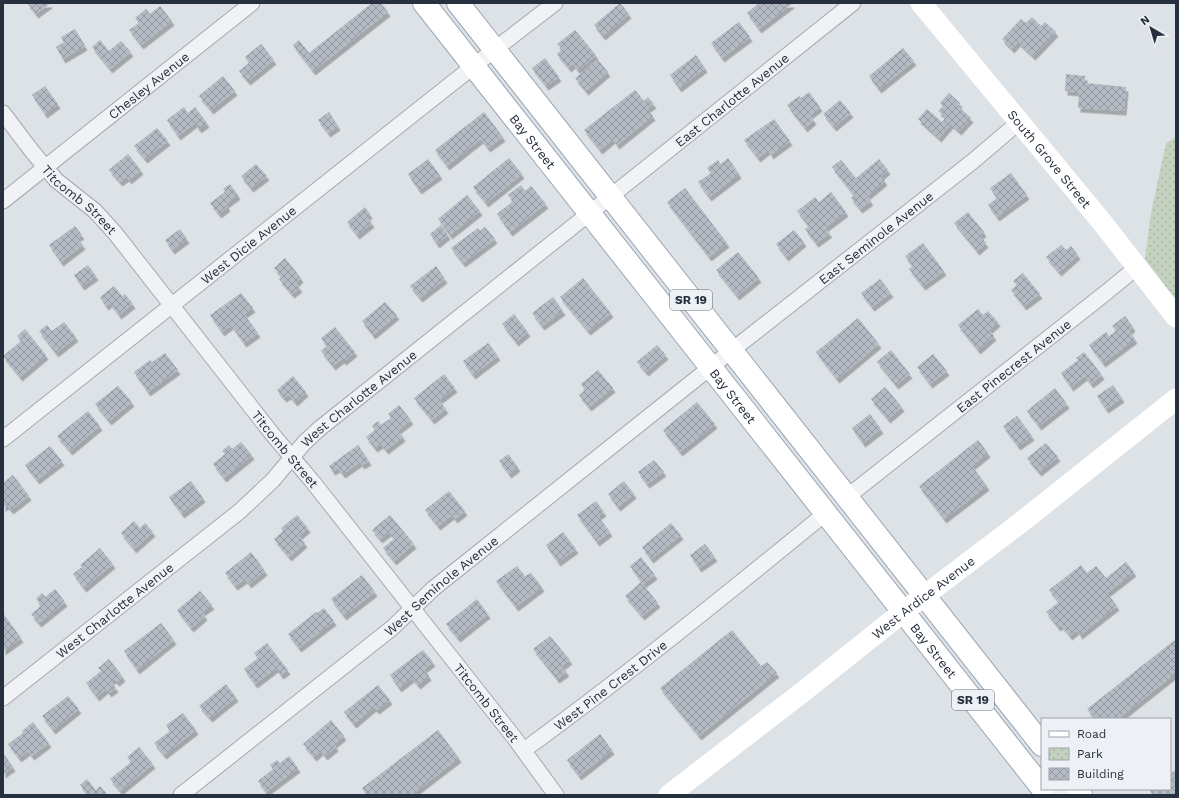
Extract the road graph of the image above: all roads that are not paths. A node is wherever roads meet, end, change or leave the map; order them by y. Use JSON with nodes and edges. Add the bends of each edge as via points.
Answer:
{"nodes":[{"id":1,"x":252,"y":3,"type":"edge"},
{"id":2,"x":424,"y":3,"type":"edge"},
{"id":3,"x":458,"y":3,"type":"edge"},
{"id":4,"x":555,"y":3,"type":"edge"},
{"id":5,"x":853,"y":3,"type":"edge"},
{"id":6,"x":922,"y":3,"type":"edge"},
{"id":7,"x":494,"y":50,"type":"junction"},
{"id":8,"x":474,"y":66,"type":"junction"},
{"id":9,"x":3,"y":113,"type":"edge"},
{"id":10,"x":1018,"y":122,"type":"junction"},
{"id":11,"x":45,"y":168,"type":"junction"},
{"id":12,"x":610,"y":197,"type":"junction"},
{"id":13,"x":3,"y":201,"type":"edge"},
{"id":14,"x":590,"y":213,"type":"junction"},
{"id":15,"x":1137,"y":267,"type":"junction"},
{"id":16,"x":171,"y":306,"type":"junction"},
{"id":17,"x":1176,"y":317,"type":"edge"},
{"id":18,"x":731,"y":351,"type":"junction"},
{"id":19,"x":705,"y":372,"type":"junction"},
{"id":20,"x":1176,"y":399,"type":"edge"},
{"id":21,"x":3,"y":439,"type":"edge"},
{"id":22,"x":293,"y":458,"type":"junction"},
{"id":23,"x":847,"y":497,"type":"junction"},
{"id":24,"x":826,"y":514,"type":"junction"},
{"id":25,"x":924,"y":596,"type":"junction"},
{"id":26,"x":412,"y":608,"type":"junction"},
{"id":27,"x":903,"y":612,"type":"junction"},
{"id":28,"x":3,"y":698,"type":"edge"},
{"id":29,"x":1041,"y":744,"type":"edge"},
{"id":30,"x":524,"y":750,"type":"junction"},
{"id":31,"x":1041,"y":788,"type":"edge"},
{"id":32,"x":181,"y":795,"type":"edge"},
{"id":33,"x":556,"y":795,"type":"edge"},
{"id":34,"x":669,"y":795,"type":"edge"}],
"edges":[{"from":1,"to":11,"type":"street","name":"Chesley Avenue"},
{"from":2,"to":8,"type":"main road","name":"Bay Street","number":"SR 19"},
{"from":3,"to":7,"type":"main road","name":"Bay Street","number":"SR 19"},
{"from":4,"to":7,"type":"street","name":"West Dicie Avenue"},
{"from":5,"to":12,"type":"street","name":"East Charlotte Avenue"},
{"from":6,"to":10,"type":"street","name":"South Grove Street"},
{"from":7,"to":8,"type":"street","name":"West Dicie Avenue"},
{"from":7,"to":12,"type":"main road","name":"Bay Street","number":"SR 19"},
{"from":8,"to":14,"type":"main road","name":"Bay Street","number":"SR 19"},
{"from":8,"to":16,"type":"street","name":"West Dicie Avenue"},
{"from":9,"to":11,"type":"street","name":"Titcomb Street"},
{"from":10,"to":15,"type":"street","name":"South Grove Street"},
{"from":10,"to":18,"type":"street","name":"East Seminole Avenue","via":[[966,167]]},
{"from":11,"to":13,"type":"street","name":"Chesley Avenue"},
{"from":11,"to":16,"type":"street","name":"Titcomb Street","via":[[95,211]]},
{"from":12,"to":14,"type":"street","name":"West Charlotte Avenue"},
{"from":12,"to":18,"type":"main road","name":"Bay Street","number":"SR 19"},
{"from":14,"to":19,"type":"main road","name":"Bay Street","number":"SR 19"},
{"from":14,"to":22,"type":"street","name":"West Charlotte Avenue","via":[[319,429]]},
{"from":15,"to":17,"type":"street","name":"South Grove Street"},
{"from":15,"to":23,"type":"street","name":"East Pinecrest Avenue"},
{"from":16,"to":21,"type":"street","name":"West Dicie Avenue"},
{"from":16,"to":22,"type":"street","name":"Titcomb Street"},
{"from":18,"to":19,"type":"street","name":"East Seminole Avenue"},
{"from":18,"to":23,"type":"main road","name":"Bay Street","number":"SR 19"},
{"from":19,"to":24,"type":"main road","name":"Bay Street","number":"SR 19"},
{"from":19,"to":26,"type":"street","name":"West Seminole Avenue"},
{"from":20,"to":25,"type":"street","name":"West Ardice Avenue"},
{"from":22,"to":26,"type":"street","name":"Titcomb Street"},
{"from":22,"to":28,"type":"street","name":"West Charlotte Avenue","via":[[274,480],[240,511]]},
{"from":23,"to":25,"type":"main road","name":"Bay Street","number":"SR 19"},
{"from":24,"to":27,"type":"main road","name":"Bay Street","number":"SR 19"},
{"from":24,"to":30,"type":"street","name":"West Pine Crest Drive"},
{"from":25,"to":27,"type":"street","name":"West Ardice Avenue"},
{"from":25,"to":29,"type":"main road","name":"Bay Street","number":"SR 19"},
{"from":26,"to":30,"type":"street","name":"Titcomb Street"},
{"from":26,"to":32,"type":"street","name":"West Seminole Avenue","via":[[392,628]]},
{"from":27,"to":31,"type":"main road","name":"Bay Street","number":"SR 19"},
{"from":27,"to":34,"type":"street","name":"West Ardice Avenue"},
{"from":30,"to":33,"type":"street","name":"Titcomb Street"}]}
